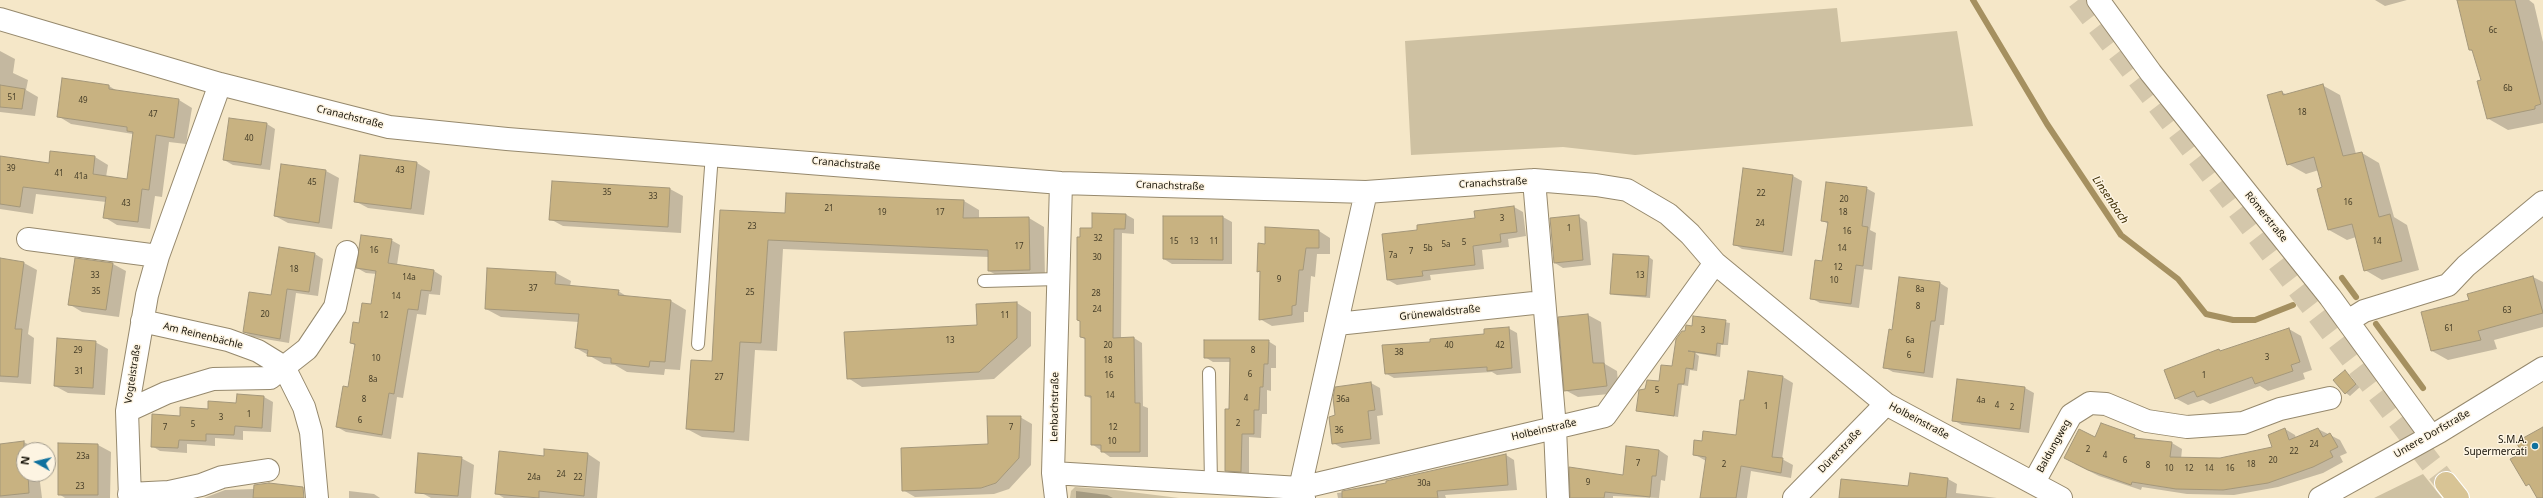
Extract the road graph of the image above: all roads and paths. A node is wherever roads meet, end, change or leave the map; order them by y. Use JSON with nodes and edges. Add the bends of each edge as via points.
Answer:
{"nodes":[{"id":1,"x":2098,"y":0,"type":"edge"},
{"id":2,"x":0,"y":19,"type":"edge"},
{"id":3,"x":220,"y":84,"type":"junction"},
{"id":4,"x":712,"y":154,"type":"junction"},
{"id":5,"x":1534,"y":180,"type":"junction"},
{"id":6,"x":1060,"y":183,"type":"junction"},
{"id":7,"x":1627,"y":190,"type":"joint"},
{"id":8,"x":1366,"y":192,"type":"junction"},
{"id":9,"x":2543,"y":202,"type":"edge"},
{"id":10,"x":28,"y":239,"type":"dead end"},
{"id":11,"x":346,"y":252,"type":"dead end"},
{"id":12,"x":158,"y":256,"type":"junction"},
{"id":13,"x":1715,"y":263,"type":"junction"},
{"id":14,"x":1058,"y":280,"type":"junction"},
{"id":15,"x":984,"y":281,"type":"dead end"},
{"id":16,"x":1543,"y":302,"type":"junction"},
{"id":17,"x":2348,"y":320,"type":"junction"},
{"id":18,"x":142,"y":321,"type":"junction"},
{"id":19,"x":1337,"y":324,"type":"junction"},
{"id":20,"x":698,"y":344,"type":"dead end"},
{"id":21,"x":284,"y":367,"type":"junction"},
{"id":22,"x":2543,"y":368,"type":"edge"},
{"id":23,"x":1209,"y":373,"type":"dead end"},
{"id":24,"x":2330,"y":398,"type":"dead end"},
{"id":25,"x":1886,"y":404,"type":"junction"},
{"id":26,"x":127,"y":411,"type":"junction"},
{"id":27,"x":1556,"y":428,"type":"junction"},
{"id":28,"x":2431,"y":436,"type":"junction"},
{"id":29,"x":268,"y":470,"type":"dead end"},
{"id":30,"x":1053,"y":473,"type":"junction"},
{"id":31,"x":2034,"y":482,"type":"junction"},
{"id":32,"x":1211,"y":483,"type":"junction"},
{"id":33,"x":1302,"y":493,"type":"edge"},
{"id":34,"x":129,"y":496,"type":"edge"},
{"id":35,"x":317,"y":498,"type":"edge"},
{"id":36,"x":1056,"y":498,"type":"edge"},
{"id":37,"x":1558,"y":498,"type":"edge"},
{"id":38,"x":1794,"y":498,"type":"edge"},
{"id":39,"x":2061,"y":498,"type":"edge"},
{"id":40,"x":2320,"y":498,"type":"edge"}],
"edges":[{"from":1,"to":17,"type":"street","name":"Römerstraße","via":[[2150,73]]},
{"from":2,"to":3,"type":"street","name":"Cranachstraße"},
{"from":3,"to":4,"type":"street","name":"Cranachstraße","via":[[389,127],[507,139]]},
{"from":3,"to":12,"type":"street","name":"Vogteistraße"},
{"from":4,"to":6,"type":"street","name":"Cranachstraße"},
{"from":4,"to":20,"type":"lane"},
{"from":5,"to":7,"type":"street","name":"Cranachstraße"},
{"from":5,"to":8,"type":"street","name":"Cranachstraße"},
{"from":5,"to":16,"type":"street"},
{"from":6,"to":8,"type":"street","name":"Cranachstraße"},
{"from":6,"to":14,"type":"street","name":"Lenbachstraße"},
{"from":7,"to":13,"type":"street","name":"Holbeinstraße","via":[[1668,214],[1690,234]]},
{"from":8,"to":19,"type":"street"},
{"from":9,"to":17,"type":"street","via":[[2466,266],[2448,285],[2364,311]]},
{"from":10,"to":12,"type":"street"},
{"from":11,"to":21,"type":"street","via":[[335,307],[307,349]]},
{"from":12,"to":18,"type":"street","name":"Vogteistraße"},
{"from":13,"to":25,"type":"street","name":"Holbeinstraße"},
{"from":13,"to":27,"type":"street","name":"Holbeinstraße","via":[[1605,416]]},
{"from":14,"to":15,"type":"lane"},
{"from":14,"to":30,"type":"street","name":"Lenbachstraße"},
{"from":16,"to":19,"type":"street","name":"Grünewaldstraße"},
{"from":16,"to":27,"type":"street"},
{"from":17,"to":28,"type":"street","name":"Römerstraße"},
{"from":18,"to":21,"type":"street","name":"Am Reinenbächle","via":[[228,340],[258,351]]},
{"from":18,"to":26,"type":"street","name":"Vogteistraße"},
{"from":19,"to":33,"type":"street"},
{"from":21,"to":26,"type":"street","via":[[270,378],[213,379],[189,385]]},
{"from":21,"to":35,"type":"street","via":[[304,407],[311,432]]},
{"from":22,"to":28,"type":"street","name":"Untere Dorfstraße"},
{"from":23,"to":32,"type":"lane"},
{"from":24,"to":31,"type":"street","name":"Baldungweg","via":[[2280,409],[2243,423],[2203,426],[2147,421],[2106,404],[2090,404],[2071,415]]},
{"from":25,"to":31,"type":"street","name":"Holbeinstraße"},
{"from":25,"to":38,"type":"street","name":"Dürerstraße"},
{"from":26,"to":34,"type":"street","name":"Vogteistraße"},
{"from":27,"to":33,"type":"street","name":"Holbeinstraße"},
{"from":27,"to":37,"type":"street"},
{"from":28,"to":40,"type":"street","name":"Untere Dorfstraße"},
{"from":29,"to":34,"type":"street","name":"Vogteistraße","via":[[222,477],[169,492]]},
{"from":30,"to":32,"type":"street"},
{"from":30,"to":36,"type":"street","name":"Lenbachstraße"},
{"from":31,"to":39,"type":"street","name":"Holbeinstraße"},
{"from":32,"to":33,"type":"street"}]}
